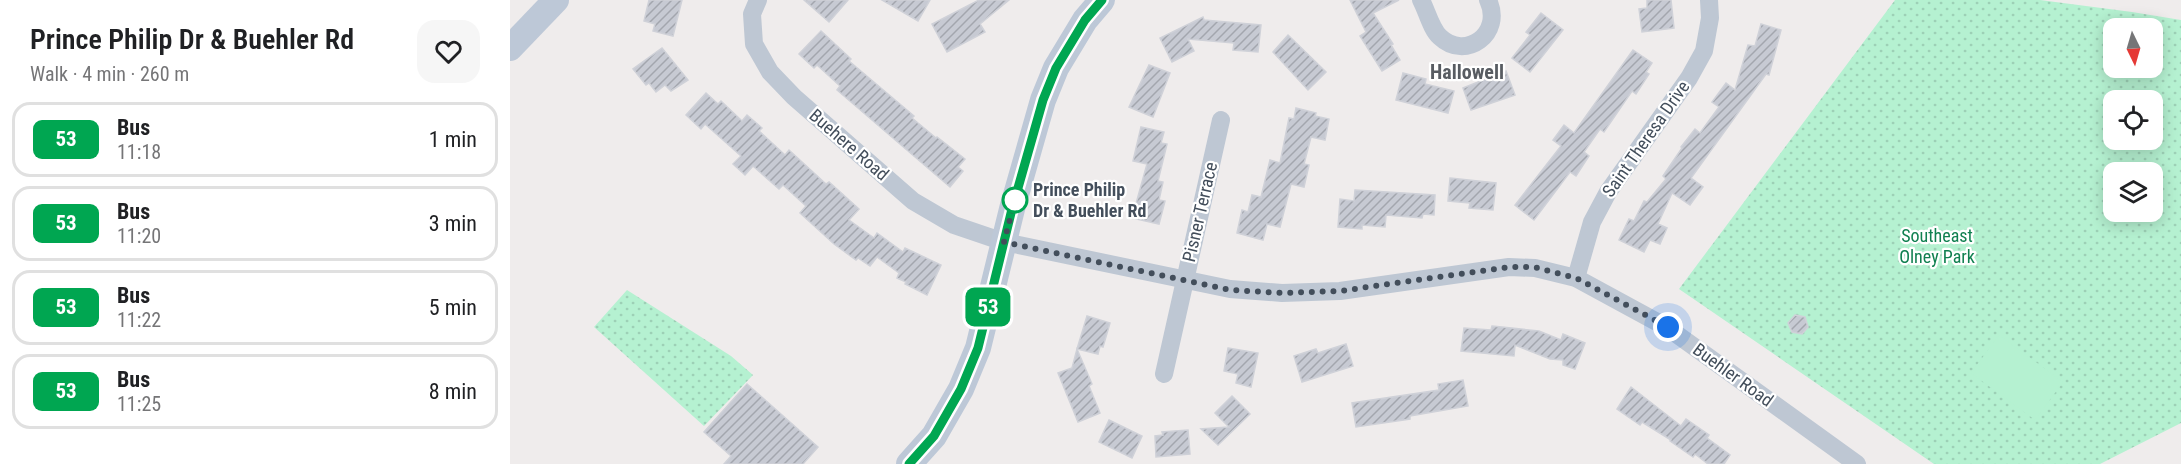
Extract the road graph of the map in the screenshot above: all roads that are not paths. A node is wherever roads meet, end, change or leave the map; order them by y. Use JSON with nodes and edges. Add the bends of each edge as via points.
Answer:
{"nodes":[{"id":1,"x":556,"y":0,"type":"edge"},
{"id":2,"x":759,"y":0,"type":"edge"},
{"id":3,"x":1102,"y":0,"type":"edge"},
{"id":4,"x":1421,"y":0,"type":"edge"},
{"id":5,"x":1488,"y":0,"type":"edge"},
{"id":6,"x":1709,"y":0,"type":"edge"},
{"id":7,"x":510,"y":48,"type":"edge"},
{"id":8,"x":1221,"y":120,"type":"dead end"},
{"id":9,"x":1004,"y":242,"type":"junction"},
{"id":10,"x":1576,"y":278,"type":"junction"},
{"id":11,"x":1184,"y":279,"type":"junction"},
{"id":12,"x":1164,"y":374,"type":"dead end"},
{"id":13,"x":909,"y":464,"type":"edge"},
{"id":14,"x":1857,"y":464,"type":"edge"}],
"edges":[{"from":1,"to":7,"type":"street"},
{"from":2,"to":9,"type":"street","name":"Buehere Road","via":[[752,14],[754,44],[770,72],[794,97],[913,201],[954,225]]},
{"from":3,"to":9,"type":"street","via":[[1085,20],[1047,90]]},
{"from":4,"to":5,"type":"street","via":[[1438,36],[1449,44],[1463,46],[1485,36],[1491,26],[1493,11]]},
{"from":6,"to":10,"type":"street","name":"Saint Theresa Drive","via":[[1704,51],[1608,192],[1592,222]]},
{"from":8,"to":11,"type":"street","name":"Pisner Terrace"},
{"from":9,"to":11,"type":"street","name":"Buehler Road"},
{"from":9,"to":13,"type":"street","via":[[978,348],[961,389],[934,436]]},
{"from":10,"to":11,"type":"street","name":"Buehler Road","via":[[1534,267],[1509,267],[1340,291],[1282,293],[1230,290]]},
{"from":10,"to":14,"type":"street","name":"Buehler Road","via":[[1668,327]]},
{"from":11,"to":12,"type":"street","name":"Pisner Terrace"}]}
